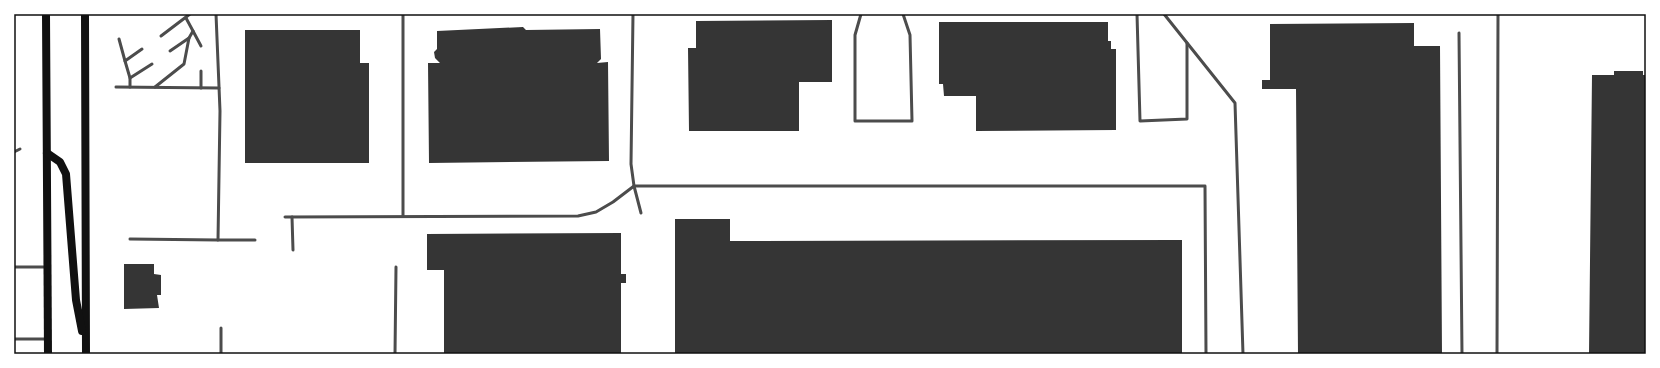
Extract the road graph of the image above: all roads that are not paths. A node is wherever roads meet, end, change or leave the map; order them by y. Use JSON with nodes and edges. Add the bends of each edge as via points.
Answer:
{"nodes":[{"id":1,"x":46,"y":14,"type":"edge"},
{"id":2,"x":85,"y":14,"type":"edge"},
{"id":3,"x":190,"y":14,"type":"edge"},
{"id":4,"x":216,"y":14,"type":"edge"},
{"id":5,"x":403,"y":14,"type":"edge"},
{"id":6,"x":632,"y":14,"type":"edge"},
{"id":7,"x":861,"y":14,"type":"edge"},
{"id":8,"x":903,"y":14,"type":"edge"},
{"id":9,"x":1137,"y":14,"type":"edge"},
{"id":10,"x":1164,"y":14,"type":"edge"},
{"id":11,"x":1498,"y":14,"type":"edge"},
{"id":12,"x":186,"y":18,"type":"junction"},
{"id":13,"x":193,"y":31,"type":"junction"},
{"id":14,"x":1459,"y":33,"type":"dead end"},
{"id":15,"x":161,"y":36,"type":"dead end"},
{"id":16,"x":188,"y":38,"type":"junction"},
{"id":17,"x":119,"y":40,"type":"dead end"},
{"id":18,"x":1187,"y":43,"type":"junction"},
{"id":19,"x":201,"y":46,"type":"dead end"},
{"id":20,"x":142,"y":49,"type":"dead end"},
{"id":21,"x":170,"y":51,"type":"dead end"},
{"id":22,"x":125,"y":61,"type":"junction"},
{"id":23,"x":152,"y":64,"type":"dead end"},
{"id":24,"x":201,"y":71,"type":"dead end"},
{"id":25,"x":130,"y":78,"type":"junction"},
{"id":26,"x":116,"y":87,"type":"dead end"},
{"id":27,"x":130,"y":87,"type":"junction"},
{"id":28,"x":154,"y":87,"type":"junction"},
{"id":29,"x":201,"y":88,"type":"junction"},
{"id":30,"x":219,"y":88,"type":"junction"},
{"id":31,"x":20,"y":149,"type":"dead end"},
{"id":32,"x":14,"y":152,"type":"edge"},
{"id":33,"x":47,"y":153,"type":"junction"},
{"id":34,"x":634,"y":186,"type":"junction"},
{"id":35,"x":641,"y":213,"type":"dead end"},
{"id":36,"x":403,"y":216,"type":"junction"},
{"id":37,"x":285,"y":217,"type":"dead end"},
{"id":38,"x":292,"y":217,"type":"junction"},
{"id":39,"x":130,"y":239,"type":"dead end"},
{"id":40,"x":218,"y":240,"type":"junction"},
{"id":41,"x":255,"y":240,"type":"dead end"},
{"id":42,"x":293,"y":250,"type":"dead end"},
{"id":43,"x":14,"y":267,"type":"edge"},
{"id":44,"x":48,"y":267,"type":"junction"},
{"id":45,"x":396,"y":267,"type":"dead end"},
{"id":46,"x":221,"y":328,"type":"dead end"},
{"id":47,"x":14,"y":339,"type":"edge"},
{"id":48,"x":48,"y":339,"type":"junction"},
{"id":49,"x":86,"y":352,"type":"edge"},
{"id":50,"x":48,"y":354,"type":"edge"},
{"id":51,"x":221,"y":354,"type":"edge"},
{"id":52,"x":396,"y":354,"type":"edge"},
{"id":53,"x":1206,"y":354,"type":"edge"},
{"id":54,"x":1243,"y":354,"type":"edge"},
{"id":55,"x":1462,"y":354,"type":"edge"},
{"id":56,"x":1497,"y":354,"type":"edge"}],
"edges":[{"from":1,"to":33,"type":"main road"},
{"from":2,"to":49,"type":"main road"},
{"from":3,"to":12,"type":"lane"},
{"from":4,"to":30,"type":"lane"},
{"from":5,"to":36,"type":"lane"},
{"from":6,"to":34,"type":"lane","via":[[631,164]]},
{"from":7,"to":8,"type":"lane","via":[[855,36],[855,121],[912,121],[910,35]]},
{"from":9,"to":18,"type":"lane","via":[[1140,121],[1186,119]]},
{"from":10,"to":18,"type":"lane"},
{"from":11,"to":56,"type":"lane"},
{"from":12,"to":13,"type":"lane"},
{"from":12,"to":15,"type":"lane"},
{"from":13,"to":16,"type":"lane"},
{"from":13,"to":19,"type":"lane"},
{"from":14,"to":55,"type":"lane"},
{"from":16,"to":21,"type":"lane"},
{"from":16,"to":28,"type":"lane","via":[[184,64]]},
{"from":17,"to":22,"type":"lane"},
{"from":18,"to":54,"type":"lane","via":[[1235,103]]},
{"from":20,"to":22,"type":"lane"},
{"from":22,"to":25,"type":"lane"},
{"from":23,"to":25,"type":"lane"},
{"from":24,"to":29,"type":"lane"},
{"from":25,"to":27,"type":"lane"},
{"from":26,"to":27,"type":"lane"},
{"from":27,"to":28,"type":"lane"},
{"from":28,"to":29,"type":"lane"},
{"from":29,"to":30,"type":"lane"},
{"from":30,"to":40,"type":"lane"},
{"from":31,"to":32,"type":"lane"},
{"from":33,"to":44,"type":"main road"},
{"from":33,"to":49,"type":"main road","via":[[60,162],[66,174],[76,300]]},
{"from":34,"to":35,"type":"lane"},
{"from":34,"to":36,"type":"lane","via":[[596,212],[578,216]]},
{"from":34,"to":53,"type":"lane","via":[[1205,186]]},
{"from":36,"to":38,"type":"lane"},
{"from":37,"to":38,"type":"lane"},
{"from":38,"to":42,"type":"lane"},
{"from":39,"to":40,"type":"lane"},
{"from":40,"to":41,"type":"lane"},
{"from":43,"to":44,"type":"lane"},
{"from":44,"to":48,"type":"main road"},
{"from":45,"to":52,"type":"lane"},
{"from":46,"to":51,"type":"lane"},
{"from":47,"to":48,"type":"lane"},
{"from":48,"to":50,"type":"main road"}]}
